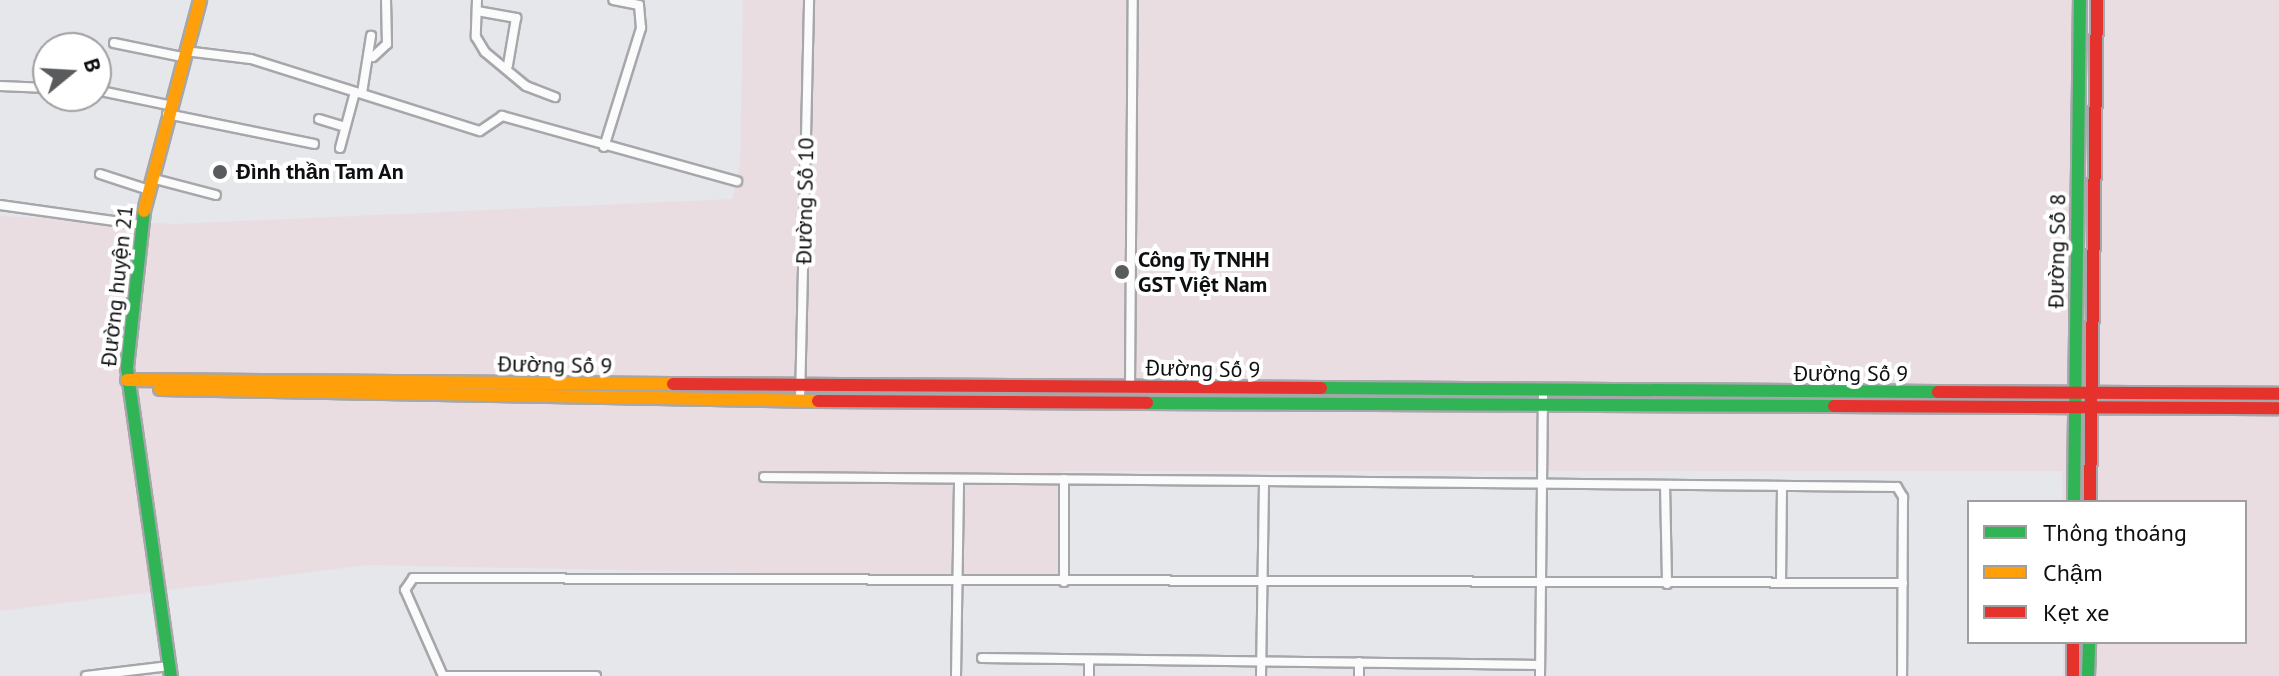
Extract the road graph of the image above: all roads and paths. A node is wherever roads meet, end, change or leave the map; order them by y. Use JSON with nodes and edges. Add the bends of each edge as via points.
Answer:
{"nodes":[{"id":1,"x":200,"y":0,"type":"edge"},
{"id":2,"x":386,"y":0,"type":"edge"},
{"id":3,"x":613,"y":0,"type":"edge"},
{"id":4,"x":809,"y":0,"type":"edge"},
{"id":5,"x":1133,"y":0,"type":"edge"},
{"id":6,"x":2080,"y":0,"type":"edge"},
{"id":7,"x":2097,"y":0,"type":"edge"},
{"id":8,"x":476,"y":3,"type":"edge"},
{"id":9,"x":371,"y":36,"type":"dead end"},
{"id":10,"x":114,"y":43,"type":"dead end"},
{"id":11,"x":183,"y":54,"type":"junction"},
{"id":12,"x":373,"y":57,"type":"junction"},
{"id":13,"x":508,"y":65,"type":"junction"},
{"id":14,"x":0,"y":86,"type":"edge"},
{"id":15,"x":32,"y":87,"type":"edge"},
{"id":16,"x":359,"y":92,"type":"junction"},
{"id":17,"x":112,"y":94,"type":"edge"},
{"id":18,"x":555,"y":97,"type":"dead end"},
{"id":19,"x":167,"y":109,"type":"junction"},
{"id":20,"x":319,"y":119,"type":"dead end"},
{"id":21,"x":345,"y":127,"type":"junction"},
{"id":22,"x":314,"y":144,"type":"dead end"},
{"id":23,"x":604,"y":147,"type":"junction"},
{"id":24,"x":340,"y":148,"type":"dead end"},
{"id":25,"x":100,"y":174,"type":"dead end"},
{"id":26,"x":737,"y":181,"type":"dead end"},
{"id":27,"x":150,"y":184,"type":"junction"},
{"id":28,"x":216,"y":195,"type":"dead end"},
{"id":29,"x":0,"y":205,"type":"edge"},
{"id":30,"x":142,"y":225,"type":"junction"},
{"id":31,"x":128,"y":384,"type":"junction"},
{"id":32,"x":801,"y":387,"type":"junction"},
{"id":33,"x":1130,"y":388,"type":"junction"},
{"id":34,"x":2279,"y":394,"type":"edge"},
{"id":35,"x":1543,"y":399,"type":"junction"},
{"id":36,"x":2092,"y":400,"type":"junction"},
{"id":37,"x":800,"y":401,"type":"junction"},
{"id":38,"x":2075,"y":402,"type":"junction"},
{"id":39,"x":2279,"y":408,"type":"edge"},
{"id":40,"x":764,"y":477,"type":"dead end"},
{"id":41,"x":959,"y":479,"type":"junction"},
{"id":42,"x":1064,"y":479,"type":"junction"},
{"id":43,"x":1264,"y":481,"type":"junction"},
{"id":44,"x":1543,"y":484,"type":"junction"},
{"id":45,"x":1665,"y":485,"type":"junction"},
{"id":46,"x":1782,"y":486,"type":"junction"},
{"id":47,"x":2074,"y":500,"type":"edge"},
{"id":48,"x":2090,"y":500,"type":"edge"},
{"id":49,"x":956,"y":578,"type":"junction"},
{"id":50,"x":1263,"y":581,"type":"junction"},
{"id":51,"x":1541,"y":581,"type":"junction"},
{"id":52,"x":1064,"y":582,"type":"junction"},
{"id":53,"x":1781,"y":583,"type":"junction"},
{"id":54,"x":1903,"y":583,"type":"junction"},
{"id":55,"x":1667,"y":584,"type":"junction"},
{"id":56,"x":2073,"y":644,"type":"edge"},
{"id":57,"x":2089,"y":644,"type":"edge"},
{"id":58,"x":982,"y":658,"type":"dead end"},
{"id":59,"x":1089,"y":660,"type":"junction"},
{"id":60,"x":1261,"y":661,"type":"junction"},
{"id":61,"x":1359,"y":662,"type":"junction"},
{"id":62,"x":1540,"y":665,"type":"junction"},
{"id":63,"x":170,"y":671,"type":"edge"},
{"id":64,"x":86,"y":676,"type":"edge"},
{"id":65,"x":443,"y":676,"type":"edge"},
{"id":66,"x":594,"y":676,"type":"edge"},
{"id":67,"x":956,"y":676,"type":"edge"},
{"id":68,"x":1089,"y":676,"type":"edge"},
{"id":69,"x":1261,"y":676,"type":"edge"},
{"id":70,"x":1359,"y":676,"type":"edge"},
{"id":71,"x":1540,"y":676,"type":"edge"},
{"id":72,"x":1902,"y":676,"type":"edge"},
{"id":73,"x":2073,"y":676,"type":"edge"},
{"id":74,"x":2088,"y":676,"type":"edge"}],
"edges":[{"from":1,"to":11,"type":"street","name":"Đường huyện 21"},
{"from":2,"to":12,"type":"street","via":[[387,44]]},
{"from":3,"to":23,"type":"street","via":[[639,5],[641,28]]},
{"from":4,"to":32,"type":"street","name":"Đường Số 10"},
{"from":5,"to":33,"type":"street"},
{"from":6,"to":38,"type":"street","name":"Đường Số 8"},
{"from":7,"to":36,"type":"street","name":"Đường Số 8"},
{"from":8,"to":13,"type":"street","via":[[480,46]]},
{"from":8,"to":13,"type":"street","via":[[516,18]]},
{"from":9,"to":12,"type":"street"},
{"from":10,"to":11,"type":"street"},
{"from":11,"to":16,"type":"street","via":[[251,59]]},
{"from":11,"to":19,"type":"street","name":"Đường huyện 21"},
{"from":12,"to":16,"type":"street"},
{"from":13,"to":18,"type":"street","via":[[519,81]]},
{"from":14,"to":15,"type":"street"},
{"from":16,"to":21,"type":"street"},
{"from":16,"to":23,"type":"street","via":[[480,131],[502,116]]},
{"from":17,"to":19,"type":"street"},
{"from":19,"to":22,"type":"street"},
{"from":19,"to":27,"type":"street","name":"Đường huyện 21"},
{"from":20,"to":21,"type":"street"},
{"from":21,"to":24,"type":"street"},
{"from":23,"to":26,"type":"street"},
{"from":25,"to":27,"type":"street"},
{"from":27,"to":28,"type":"street"},
{"from":27,"to":30,"type":"street","name":"Đường huyện 21"},
{"from":29,"to":30,"type":"street"},
{"from":30,"to":31,"type":"street","name":"Đường huyện 21"},
{"from":31,"to":32,"type":"street","name":"Đường Số 9"},
{"from":31,"to":37,"type":"street","name":"Đường Số 9"},
{"from":31,"to":63,"type":"street","name":"Đường huyện 21"},
{"from":32,"to":33,"type":"street","name":"Đường Số 9"},
{"from":32,"to":37,"type":"street","name":"Đường Số 10"},
{"from":33,"to":35,"type":"street","name":"Đường Số 9"},
{"from":34,"to":36,"type":"street","name":"Đường Số 9"},
{"from":35,"to":37,"type":"street","name":"Đường Số 9"},
{"from":35,"to":38,"type":"street","name":"Đường Số 9"},
{"from":35,"to":44,"type":"street"},
{"from":36,"to":38,"type":"street","name":"Đường Số 9"},
{"from":36,"to":39,"type":"street","name":"Đường Số 9"},
{"from":36,"to":48,"type":"street","name":"Đường Số 8"},
{"from":38,"to":47,"type":"street","name":"Đường Số 8"},
{"from":40,"to":41,"type":"street"},
{"from":41,"to":42,"type":"street"},
{"from":41,"to":49,"type":"street"},
{"from":42,"to":43,"type":"street"},
{"from":42,"to":52,"type":"street"},
{"from":43,"to":44,"type":"street"},
{"from":43,"to":50,"type":"street"},
{"from":44,"to":45,"type":"street"},
{"from":44,"to":51,"type":"street"},
{"from":45,"to":46,"type":"street"},
{"from":45,"to":55,"type":"street"},
{"from":46,"to":53,"type":"street"},
{"from":46,"to":54,"type":"street","via":[[1901,490]]},
{"from":49,"to":52,"type":"street"},
{"from":49,"to":65,"type":"street","via":[[413,578],[405,590]]},
{"from":49,"to":67,"type":"street"},
{"from":50,"to":51,"type":"street"},
{"from":50,"to":52,"type":"street"},
{"from":50,"to":60,"type":"street"},
{"from":51,"to":55,"type":"street"},
{"from":51,"to":62,"type":"street"},
{"from":53,"to":54,"type":"street"},
{"from":53,"to":55,"type":"street"},
{"from":54,"to":72,"type":"street"},
{"from":56,"to":73,"type":"street"},
{"from":57,"to":74,"type":"street"},
{"from":58,"to":59,"type":"street"},
{"from":59,"to":60,"type":"street"},
{"from":59,"to":68,"type":"street"},
{"from":60,"to":61,"type":"street"},
{"from":60,"to":69,"type":"street"},
{"from":61,"to":62,"type":"street"},
{"from":61,"to":70,"type":"street"},
{"from":62,"to":71,"type":"street"},
{"from":63,"to":64,"type":"street"},
{"from":65,"to":66,"type":"street"}]}
